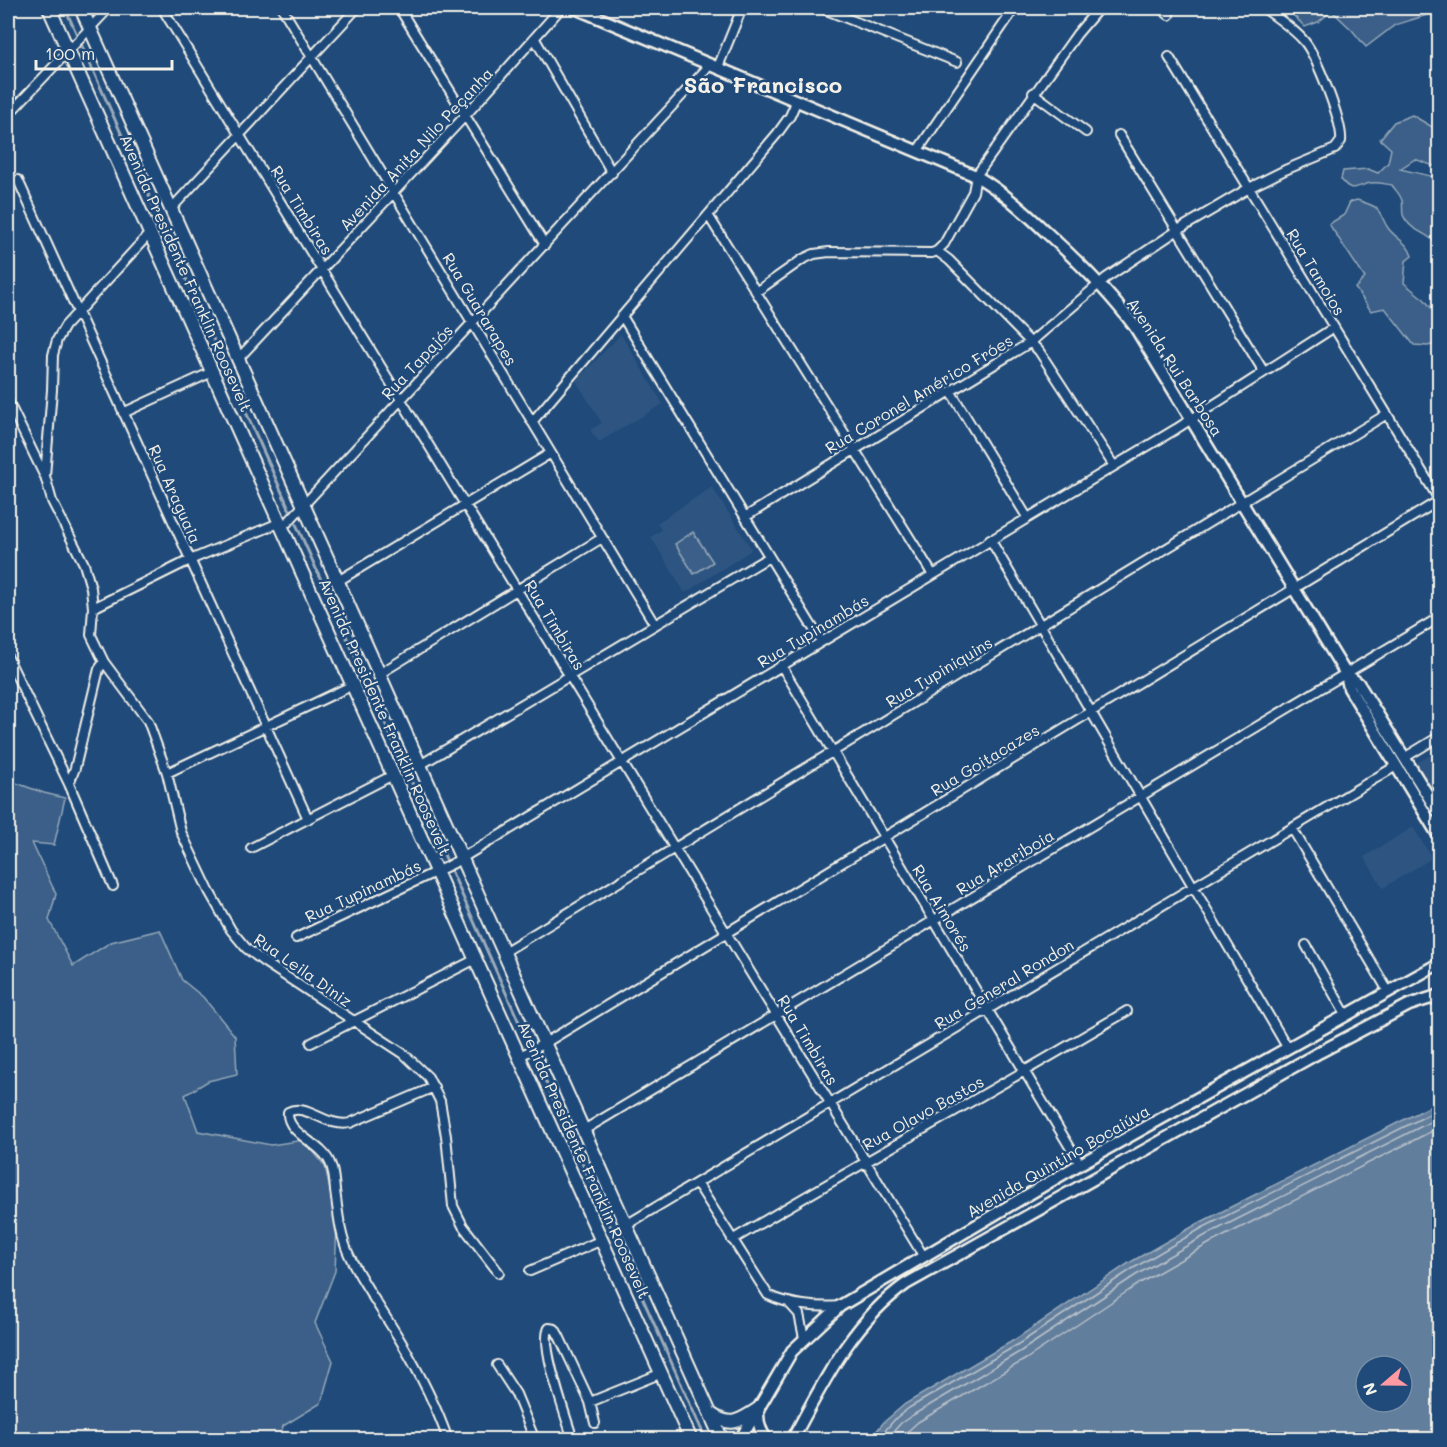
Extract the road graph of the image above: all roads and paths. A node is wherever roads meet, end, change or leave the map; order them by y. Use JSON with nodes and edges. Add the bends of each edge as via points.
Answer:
{"nodes":[{"id":1,"x":49,"y":8,"type":"edge"},
{"id":2,"x":81,"y":8,"type":"edge"},
{"id":3,"x":109,"y":8,"type":"edge"},
{"id":4,"x":162,"y":8,"type":"edge"},
{"id":5,"x":282,"y":8,"type":"edge"},
{"id":6,"x":357,"y":8,"type":"edge"},
{"id":7,"x":399,"y":8,"type":"edge"},
{"id":8,"x":561,"y":8,"type":"edge"},
{"id":9,"x":575,"y":8,"type":"edge"},
{"id":10,"x":742,"y":8,"type":"edge"},
{"id":11,"x":821,"y":8,"type":"edge"},
{"id":12,"x":1012,"y":8,"type":"edge"},
{"id":13,"x":1099,"y":8,"type":"edge"},
{"id":14,"x":1160,"y":8,"type":"edge"},
{"id":15,"x":1264,"y":8,"type":"edge"},
{"id":16,"x":1169,"y":15,"type":"dead end"},
{"id":17,"x":87,"y":30,"type":"junction"},
{"id":18,"x":535,"y":39,"type":"junction"},
{"id":19,"x":71,"y":46,"type":"junction"},
{"id":20,"x":312,"y":57,"type":"junction"},
{"id":21,"x":1169,"y":57,"type":"dead end"},
{"id":22,"x":957,"y":62,"type":"dead end"},
{"id":23,"x":714,"y":65,"type":"junction"},
{"id":24,"x":1034,"y":93,"type":"junction"},
{"id":25,"x":797,"y":100,"type":"junction"},
{"id":26,"x":8,"y":115,"type":"edge"},
{"id":27,"x":465,"y":116,"type":"junction"},
{"id":28,"x":1086,"y":132,"type":"dead end"},
{"id":29,"x":240,"y":135,"type":"junction"},
{"id":30,"x":1119,"y":135,"type":"dead end"},
{"id":31,"x":918,"y":150,"type":"junction"},
{"id":32,"x":612,"y":172,"type":"junction"},
{"id":33,"x":976,"y":176,"type":"junction"},
{"id":34,"x":18,"y":180,"type":"dead end"},
{"id":35,"x":1249,"y":188,"type":"junction"},
{"id":36,"x":394,"y":192,"type":"junction"},
{"id":37,"x":171,"y":209,"type":"junction"},
{"id":38,"x":708,"y":215,"type":"junction"},
{"id":39,"x":1178,"y":230,"type":"junction"},
{"id":40,"x":150,"y":233,"type":"junction"},
{"id":41,"x":544,"y":245,"type":"junction"},
{"id":42,"x":937,"y":251,"type":"junction"},
{"id":43,"x":322,"y":270,"type":"junction"},
{"id":44,"x":1100,"y":283,"type":"junction"},
{"id":45,"x":756,"y":292,"type":"junction"},
{"id":46,"x":78,"y":312,"type":"junction"},
{"id":47,"x":622,"y":316,"type":"junction"},
{"id":48,"x":472,"y":323,"type":"junction"},
{"id":49,"x":1333,"y":328,"type":"junction"},
{"id":50,"x":1031,"y":342,"type":"junction"},
{"id":51,"x":238,"y":359,"type":"junction"},
{"id":52,"x":212,"y":372,"type":"junction"},
{"id":53,"x":1263,"y":372,"type":"junction"},
{"id":54,"x":951,"y":392,"type":"junction"},
{"id":55,"x":401,"y":400,"type":"junction"},
{"id":56,"x":8,"y":401,"type":"edge"},
{"id":57,"x":123,"y":413,"type":"junction"},
{"id":58,"x":1387,"y":414,"type":"junction"},
{"id":59,"x":1191,"y":419,"type":"junction"},
{"id":60,"x":532,"y":422,"type":"junction"},
{"id":61,"x":854,"y":450,"type":"junction"},
{"id":62,"x":551,"y":453,"type":"junction"},
{"id":63,"x":1114,"y":466,"type":"junction"},
{"id":64,"x":45,"y":476,"type":"junction"},
{"id":65,"x":1439,"y":500,"type":"edge"},
{"id":66,"x":1242,"y":503,"type":"junction"},
{"id":67,"x":466,"y":505,"type":"junction"},
{"id":68,"x":300,"y":509,"type":"junction"},
{"id":69,"x":745,"y":517,"type":"junction"},
{"id":70,"x":1027,"y":517,"type":"junction"},
{"id":71,"x":284,"y":523,"type":"junction"},
{"id":72,"x":602,"y":538,"type":"junction"},
{"id":73,"x":990,"y":539,"type":"junction"},
{"id":74,"x":769,"y":557,"type":"junction"},
{"id":75,"x":190,"y":560,"type":"junction"},
{"id":76,"x":933,"y":575,"type":"junction"},
{"id":77,"x":338,"y":581,"type":"junction"},
{"id":78,"x":1294,"y":588,"type":"junction"},
{"id":79,"x":517,"y":590,"type":"junction"},
{"id":80,"x":93,"y":608,"type":"junction"},
{"id":81,"x":1440,"y":617,"type":"edge"},
{"id":82,"x":655,"y":625,"type":"junction"},
{"id":83,"x":1040,"y":626,"type":"junction"},
{"id":84,"x":821,"y":641,"type":"junction"},
{"id":85,"x":8,"y":658,"type":"edge"},
{"id":86,"x":104,"y":662,"type":"junction"},
{"id":87,"x":781,"y":665,"type":"junction"},
{"id":88,"x":380,"y":674,"type":"junction"},
{"id":89,"x":1346,"y":674,"type":"junction"},
{"id":90,"x":570,"y":676,"type":"junction"},
{"id":91,"x":353,"y":685,"type":"junction"},
{"id":92,"x":1090,"y":712,"type":"junction"},
{"id":93,"x":266,"y":726,"type":"junction"},
{"id":94,"x":1440,"y":736,"type":"edge"},
{"id":95,"x":833,"y":752,"type":"junction"},
{"id":96,"x":1404,"y":758,"type":"junction"},
{"id":97,"x":622,"y":761,"type":"junction"},
{"id":98,"x":420,"y":765,"type":"junction"},
{"id":99,"x":1396,"y":766,"type":"junction"},
{"id":100,"x":167,"y":773,"type":"junction"},
{"id":101,"x":393,"y":776,"type":"junction"},
{"id":102,"x":69,"y":784,"type":"junction"},
{"id":103,"x":1140,"y":797,"type":"junction"},
{"id":104,"x":1440,"y":815,"type":"edge"},
{"id":105,"x":308,"y":819,"type":"junction"},
{"id":106,"x":1292,"y":828,"type":"junction"},
{"id":107,"x":885,"y":838,"type":"junction"},
{"id":108,"x":1440,"y":838,"type":"edge"},
{"id":109,"x":251,"y":848,"type":"dead end"},
{"id":110,"x":675,"y":848,"type":"junction"},
{"id":111,"x":457,"y":861,"type":"junction"},
{"id":112,"x":439,"y":870,"type":"junction"},
{"id":113,"x":113,"y":886,"type":"dead end"},
{"id":114,"x":1193,"y":887,"type":"junction"},
{"id":115,"x":934,"y":920,"type":"junction"},
{"id":116,"x":726,"y":932,"type":"junction"},
{"id":117,"x":296,"y":938,"type":"dead end"},
{"id":118,"x":1306,"y":945,"type":"dead end"},
{"id":119,"x":504,"y":952,"type":"junction"},
{"id":120,"x":476,"y":959,"type":"junction"},
{"id":121,"x":1440,"y":963,"type":"edge"},
{"id":122,"x":1388,"y":991,"type":"junction"},
{"id":123,"x":1440,"y":995,"type":"edge"},
{"id":124,"x":987,"y":1010,"type":"junction"},
{"id":125,"x":1127,"y":1011,"type":"dead end"},
{"id":126,"x":776,"y":1015,"type":"junction"},
{"id":127,"x":1346,"y":1015,"type":"junction"},
{"id":128,"x":354,"y":1022,"type":"junction"},
{"id":129,"x":311,"y":1043,"type":"dead end"},
{"id":130,"x":541,"y":1046,"type":"junction"},
{"id":131,"x":1287,"y":1047,"type":"junction"},
{"id":132,"x":524,"y":1054,"type":"junction"},
{"id":133,"x":1024,"y":1072,"type":"junction"},
{"id":134,"x":434,"y":1087,"type":"junction"},
{"id":135,"x":830,"y":1103,"type":"junction"},
{"id":136,"x":584,"y":1130,"type":"junction"},
{"id":137,"x":866,"y":1161,"type":"junction"},
{"id":138,"x":1080,"y":1164,"type":"junction"},
{"id":139,"x":697,"y":1182,"type":"junction"},
{"id":140,"x":626,"y":1225,"type":"junction"},
{"id":141,"x":602,"y":1240,"type":"junction"},
{"id":142,"x":732,"y":1240,"type":"junction"},
{"id":143,"x":924,"y":1257,"type":"junction"},
{"id":144,"x":530,"y":1271,"type":"dead end"},
{"id":145,"x":499,"y":1273,"type":"dead end"},
{"id":146,"x":784,"y":1300,"type":"junction"},
{"id":147,"x":840,"y":1306,"type":"junction"},
{"id":148,"x":804,"y":1338,"type":"junction"},
{"id":149,"x":497,"y":1365,"type":"dead end"},
{"id":150,"x":662,"y":1373,"type":"junction"},
{"id":151,"x":590,"y":1402,"type":"junction"},
{"id":152,"x":758,"y":1409,"type":"junction"},
{"id":153,"x":711,"y":1414,"type":"junction"},
{"id":154,"x":596,"y":1423,"type":"dead end"},
{"id":155,"x":798,"y":1429,"type":"junction"},
{"id":156,"x":720,"y":1436,"type":"edge"},
{"id":157,"x":448,"y":1440,"type":"edge"},
{"id":158,"x":535,"y":1440,"type":"edge"},
{"id":159,"x":573,"y":1440,"type":"edge"},
{"id":160,"x":691,"y":1440,"type":"edge"},
{"id":161,"x":740,"y":1440,"type":"edge"},
{"id":162,"x":768,"y":1440,"type":"edge"},
{"id":163,"x":786,"y":1440,"type":"edge"},
{"id":164,"x":792,"y":1440,"type":"edge"}],
"edges":[{"from":1,"to":19,"type":"main road","name":"Avenida Presidente Franklin Roosevelt"},
{"from":2,"to":17,"type":"main road","name":"Avenida Presidente Franklin Roosevelt"},
{"from":3,"to":17,"type":"street"},
{"from":4,"to":29,"type":"street","name":"Rua Timbiras"},
{"from":5,"to":20,"type":"street","name":"Rua Guararapes"},
{"from":6,"to":20,"type":"street"},
{"from":7,"to":27,"type":"street"},
{"from":8,"to":18,"type":"street","name":"Avenida Anita Nilo Peçanha"},
{"from":9,"to":23,"type":"main road","name":"Avenida Rui Barbosa"},
{"from":10,"to":23,"type":"street"},
{"from":11,"to":22,"type":"street"},
{"from":12,"to":31,"type":"street"},
{"from":13,"to":24,"type":"street"},
{"from":14,"to":16,"type":"street"},
{"from":15,"to":35,"type":"street","name":"Rua Coronel Américo Fróes","via":[[1304,41],[1311,53],[1339,121],[1341,141],[1335,149]]},
{"from":17,"to":19,"type":"street"},
{"from":17,"to":37,"type":"main road","name":"Avenida Presidente Franklin Roosevelt"},
{"from":18,"to":27,"type":"street","name":"Avenida Anita Nilo Peçanha"},
{"from":18,"to":32,"type":"street"},
{"from":19,"to":26,"type":"street"},
{"from":19,"to":40,"type":"main road","name":"Avenida Presidente Franklin Roosevelt"},
{"from":20,"to":29,"type":"street"},
{"from":20,"to":36,"type":"street","name":"Rua Guararapes"},
{"from":21,"to":35,"type":"street","name":"Rua Tamoios"},
{"from":23,"to":25,"type":"main road","name":"Avenida Rui Barbosa"},
{"from":23,"to":32,"type":"street","name":"Rua Tapajós"},
{"from":24,"to":28,"type":"street"},
{"from":24,"to":33,"type":"street"},
{"from":25,"to":31,"type":"main road","name":"Avenida Rui Barbosa"},
{"from":25,"to":38,"type":"street","via":[[777,134]]},
{"from":27,"to":36,"type":"street","name":"Avenida Anita Nilo Peçanha"},
{"from":27,"to":41,"type":"street"},
{"from":29,"to":37,"type":"street"},
{"from":29,"to":43,"type":"street","name":"Rua Timbiras"},
{"from":30,"to":39,"type":"street"},
{"from":31,"to":33,"type":"main road","name":"Avenida Rui Barbosa"},
{"from":32,"to":41,"type":"street","name":"Rua Tapajós"},
{"from":33,"to":42,"type":"street","via":[[973,192]]},
{"from":33,"to":44,"type":"main road","name":"Avenida Rui Barbosa","via":[[1020,209]]},
{"from":34,"to":46,"type":"street","name":"Rua Araguaia"},
{"from":35,"to":39,"type":"street","name":"Rua Coronel Américo Fróes"},
{"from":35,"to":49,"type":"street","name":"Rua Tamoios"},
{"from":36,"to":43,"type":"street","name":"Avenida Anita Nilo Peçanha"},
{"from":36,"to":48,"type":"street","name":"Rua Guararapes"},
{"from":37,"to":51,"type":"main road","name":"Avenida Presidente Franklin Roosevelt"},
{"from":38,"to":45,"type":"street"},
{"from":38,"to":47,"type":"street"},
{"from":39,"to":44,"type":"street","name":"Rua Coronel Américo Fróes"},
{"from":39,"to":53,"type":"street"},
{"from":40,"to":46,"type":"street"},
{"from":40,"to":52,"type":"main road","name":"Avenida Presidente Franklin Roosevelt"},
{"from":41,"to":48,"type":"street","name":"Rua Tapajós"},
{"from":42,"to":45,"type":"street","via":[[814,254]]},
{"from":42,"to":50,"type":"street"},
{"from":43,"to":51,"type":"street","name":"Avenida Anita Nilo Peçanha"},
{"from":43,"to":55,"type":"street","name":"Rua Timbiras"},
{"from":44,"to":50,"type":"street","name":"Rua Coronel Américo Fróes"},
{"from":44,"to":59,"type":"main road","name":"Avenida Rui Barbosa","via":[[1135,327]]},
{"from":45,"to":61,"type":"street"},
{"from":46,"to":57,"type":"street","name":"Rua Araguaia"},
{"from":46,"to":64,"type":"street","via":[[65,326],[53,355]]},
{"from":47,"to":60,"type":"street"},
{"from":47,"to":69,"type":"street"},
{"from":48,"to":55,"type":"street","name":"Rua Tapajós"},
{"from":48,"to":60,"type":"street","name":"Rua Guararapes"},
{"from":49,"to":53,"type":"street","name":"Rua Tupinambás"},
{"from":49,"to":58,"type":"street","name":"Rua Tamoios"},
{"from":50,"to":54,"type":"street","name":"Rua Coronel Américo Fróes"},
{"from":50,"to":63,"type":"street"},
{"from":51,"to":68,"type":"main road","name":"Avenida Presidente Franklin Roosevelt"},
{"from":52,"to":57,"type":"street"},
{"from":52,"to":71,"type":"main road","name":"Avenida Presidente Franklin Roosevelt"},
{"from":53,"to":59,"type":"street","name":"Rua Tupinambás"},
{"from":54,"to":61,"type":"street","name":"Rua Coronel Américo Fróes"},
{"from":54,"to":70,"type":"street"},
{"from":55,"to":67,"type":"street","name":"Rua Timbiras"},
{"from":55,"to":68,"type":"street","name":"Rua Tapajós"},
{"from":56,"to":64,"type":"street"},
{"from":57,"to":75,"type":"street","name":"Rua Araguaia"},
{"from":58,"to":65,"type":"street","name":"Rua Tamoios"},
{"from":58,"to":66,"type":"street","name":"Rua Tupiniquins"},
{"from":59,"to":63,"type":"street","name":"Rua Tupinambás"},
{"from":59,"to":66,"type":"main road","name":"Avenida Rui Barbosa"},
{"from":60,"to":62,"type":"street","name":"Rua Guararapes"},
{"from":61,"to":69,"type":"street","name":"Rua Coronel Américo Fróes"},
{"from":61,"to":76,"type":"street"},
{"from":62,"to":67,"type":"street"},
{"from":62,"to":72,"type":"street","name":"Rua Guararapes"},
{"from":63,"to":70,"type":"street","name":"Rua Tupinambás"},
{"from":64,"to":80,"type":"street","name":"Rua Leila Diniz","via":[[52,501],[84,564]]},
{"from":65,"to":78,"type":"street","name":"Rua Goitacazes"},
{"from":66,"to":78,"type":"main road","name":"Avenida Rui Barbosa"},
{"from":66,"to":83,"type":"street","name":"Rua Tupiniquins"},
{"from":67,"to":77,"type":"street"},
{"from":67,"to":79,"type":"street","name":"Rua Timbiras"},
{"from":68,"to":71,"type":"street","name":"Rua Tapajós"},
{"from":68,"to":77,"type":"main road","name":"Avenida Presidente Franklin Roosevelt"},
{"from":69,"to":74,"type":"street"},
{"from":70,"to":73,"type":"street","name":"Rua Tupinambás"},
{"from":71,"to":75,"type":"street","name":"Rua Tapajós"},
{"from":71,"to":91,"type":"main road","name":"Avenida Presidente Franklin Roosevelt"},
{"from":72,"to":79,"type":"street"},
{"from":72,"to":82,"type":"street","name":"Rua Guararapes"},
{"from":73,"to":76,"type":"street","name":"Rua Tupinambás"},
{"from":73,"to":83,"type":"street"},
{"from":74,"to":82,"type":"street"},
{"from":74,"to":84,"type":"street"},
{"from":75,"to":80,"type":"street","name":"Rua Tapajós"},
{"from":75,"to":93,"type":"street","name":"Rua Araguaia"},
{"from":76,"to":84,"type":"street","name":"Rua Tupinambás"},
{"from":77,"to":88,"type":"main road","name":"Avenida Presidente Franklin Roosevelt"},
{"from":78,"to":89,"type":"main road","name":"Avenida Rui Barbosa"},
{"from":78,"to":92,"type":"street","name":"Rua Goitacazes"},
{"from":79,"to":88,"type":"street"},
{"from":79,"to":90,"type":"street","name":"Rua Timbiras"},
{"from":80,"to":86,"type":"street","name":"Rua Leila Diniz","via":[[91,635]]},
{"from":81,"to":89,"type":"street","name":"Rua Arariboia"},
{"from":82,"to":90,"type":"street"},
{"from":83,"to":92,"type":"street"},
{"from":83,"to":95,"type":"street","name":"Rua Tupiniquins"},
{"from":84,"to":87,"type":"street","name":"Rua Tupinambás"},
{"from":85,"to":102,"type":"street"},
{"from":86,"to":100,"type":"street","name":"Rua Leila Diniz","via":[[148,721]]},
{"from":86,"to":102,"type":"street"},
{"from":87,"to":95,"type":"street","name":"Rua Aimorés"},
{"from":87,"to":97,"type":"street","name":"Rua Tupinambás"},
{"from":88,"to":98,"type":"main road","name":"Avenida Presidente Franklin Roosevelt"},
{"from":89,"to":96,"type":"main road","name":"Avenida Rui Barbosa","via":[[1358,683]]},
{"from":89,"to":99,"type":"main road","name":"Avenida Rui Barbosa","via":[[1349,688]]},
{"from":89,"to":103,"type":"street","name":"Rua Arariboia"},
{"from":90,"to":97,"type":"street","name":"Rua Timbiras"},
{"from":90,"to":98,"type":"street"},
{"from":91,"to":93,"type":"street"},
{"from":91,"to":101,"type":"main road","name":"Avenida Presidente Franklin Roosevelt"},
{"from":92,"to":103,"type":"street"},
{"from":92,"to":107,"type":"street","name":"Rua Goitacazes"},
{"from":93,"to":100,"type":"street"},
{"from":93,"to":105,"type":"street","name":"Rua Araguaia"},
{"from":94,"to":96,"type":"street"},
{"from":95,"to":107,"type":"street","name":"Rua Aimorés"},
{"from":95,"to":110,"type":"street","name":"Rua Tupiniquins"},
{"from":96,"to":104,"type":"main road","name":"Avenida Rui Barbosa"},
{"from":97,"to":110,"type":"street","name":"Rua Timbiras"},
{"from":97,"to":111,"type":"street","name":"Rua Tupinambás"},
{"from":98,"to":111,"type":"main road","name":"Avenida Presidente Franklin Roosevelt"},
{"from":99,"to":106,"type":"street","name":"Rua General Rondon"},
{"from":99,"to":108,"type":"main road","name":"Avenida Rui Barbosa"},
{"from":100,"to":128,"type":"street","name":"Rua Leila Diniz","via":[[181,832],[231,930],[264,962]]},
{"from":101,"to":105,"type":"street"},
{"from":101,"to":112,"type":"main road","name":"Avenida Presidente Franklin Roosevelt"},
{"from":102,"to":113,"type":"street"},
{"from":103,"to":114,"type":"street"},
{"from":103,"to":115,"type":"street","name":"Rua Arariboia"},
{"from":105,"to":109,"type":"street"},
{"from":106,"to":114,"type":"street","name":"Rua General Rondon"},
{"from":106,"to":122,"type":"street"},
{"from":107,"to":115,"type":"street","name":"Rua Aimorés"},
{"from":107,"to":116,"type":"street","name":"Rua Goitacazes"},
{"from":110,"to":116,"type":"street","name":"Rua Timbiras"},
{"from":110,"to":119,"type":"street","name":"Rua Tupiniquins"},
{"from":111,"to":112,"type":"street","name":"Rua Tupinambás"},
{"from":111,"to":119,"type":"main road","name":"Avenida Presidente Franklin Roosevelt"},
{"from":112,"to":117,"type":"street","name":"Rua Tupinambás"},
{"from":112,"to":120,"type":"main road","name":"Avenida Presidente Franklin Roosevelt"},
{"from":114,"to":124,"type":"street","name":"Rua General Rondon"},
{"from":114,"to":131,"type":"street"},
{"from":115,"to":124,"type":"street","name":"Rua Aimorés"},
{"from":115,"to":126,"type":"street","name":"Rua Arariboia"},
{"from":116,"to":126,"type":"street","name":"Rua Timbiras"},
{"from":116,"to":130,"type":"street","name":"Rua Goitacazes"},
{"from":118,"to":127,"type":"street"},
{"from":119,"to":130,"type":"main road","name":"Avenida Presidente Franklin Roosevelt"},
{"from":120,"to":128,"type":"street"},
{"from":120,"to":132,"type":"main road","name":"Avenida Presidente Franklin Roosevelt"},
{"from":121,"to":122,"type":"main road","name":"Avenida Quintino Bocaiúva"},
{"from":122,"to":127,"type":"main road","name":"Avenida Quintino Bocaiúva"},
{"from":123,"to":155,"type":"main road","name":"Avenida Quintino Bocaiúva","via":[[1409,1005],[1310,1058],[906,1284],[860,1327]]},
{"from":124,"to":133,"type":"street","name":"Rua Aimorés"},
{"from":124,"to":135,"type":"street","name":"Rua General Rondon"},
{"from":125,"to":133,"type":"street","name":"Rua Olavo Bastos"},
{"from":126,"to":135,"type":"street","name":"Rua Timbiras"},
{"from":126,"to":136,"type":"street","name":"Rua Arariboia"},
{"from":127,"to":131,"type":"main road","name":"Avenida Quintino Bocaiúva"},
{"from":128,"to":129,"type":"street"},
{"from":128,"to":134,"type":"street","name":"Rua Leila Diniz","via":[[417,1064]]},
{"from":130,"to":132,"type":"street","name":"Rua Goitacazes"},
{"from":130,"to":136,"type":"main road","name":"Avenida Presidente Franklin Roosevelt"},
{"from":131,"to":138,"type":"main road","name":"Avenida Quintino Bocaiúva"},
{"from":132,"to":141,"type":"main road","name":"Avenida Presidente Franklin Roosevelt"},
{"from":133,"to":137,"type":"street","name":"Rua Olavo Bastos"},
{"from":133,"to":138,"type":"street","name":"Rua Aimorés"},
{"from":134,"to":145,"type":"street","name":"Rua Leila Diniz","via":[[446,1136],[453,1206],[463,1226]]},
{"from":134,"to":157,"type":"street","via":[[341,1125],[302,1109],[288,1113],[288,1119],[292,1129],[329,1161],[346,1248],[422,1379]]},
{"from":135,"to":137,"type":"street","name":"Rua Timbiras"},
{"from":135,"to":139,"type":"street","name":"Rua General Rondon"},
{"from":136,"to":140,"type":"main road","name":"Avenida Presidente Franklin Roosevelt"},
{"from":137,"to":142,"type":"street","name":"Rua Olavo Bastos"},
{"from":137,"to":143,"type":"street","name":"Rua Timbiras"},
{"from":138,"to":143,"type":"main road","name":"Avenida Quintino Bocaiúva"},
{"from":139,"to":140,"type":"street","name":"Rua General Rondon"},
{"from":139,"to":142,"type":"street"},
{"from":140,"to":153,"type":"main road","name":"Avenida Presidente Franklin Roosevelt"},
{"from":141,"to":144,"type":"street"},
{"from":141,"to":150,"type":"main road","name":"Avenida Presidente Franklin Roosevelt"},
{"from":142,"to":146,"type":"street","via":[[768,1295]]},
{"from":143,"to":147,"type":"main road","name":"Avenida Quintino Bocaiúva"},
{"from":146,"to":147,"type":"street","via":[[817,1307]]},
{"from":146,"to":148,"type":"street","via":[[799,1314]]},
{"from":147,"to":148,"type":"main road","name":"Avenida Quintino Bocaiúva"},
{"from":148,"to":152,"type":"main road","name":"Avenida Quintino Bocaiúva","via":[[784,1362]]},
{"from":149,"to":158,"type":"street","via":[[516,1394]]},
{"from":150,"to":151,"type":"street"},
{"from":150,"to":160,"type":"main road","name":"Avenida Presidente Franklin Roosevelt"},
{"from":151,"to":154,"type":"street"},
{"from":151,"to":159,"type":"street","via":[[552,1327],[547,1331],[547,1351]]},
{"from":152,"to":153,"type":"main road","via":[[730,1423]]},
{"from":152,"to":161,"type":"main road","name":"Avenida Quintino Bocaiúva"},
{"from":152,"to":162,"type":"main road","via":[[758,1423]]},
{"from":153,"to":156,"type":"main road","name":"Avenida Presidente Franklin Roosevelt"},
{"from":155,"to":163,"type":"main road"},
{"from":155,"to":164,"type":"main road","name":"Avenida Quintino Bocaiúva"}]}
